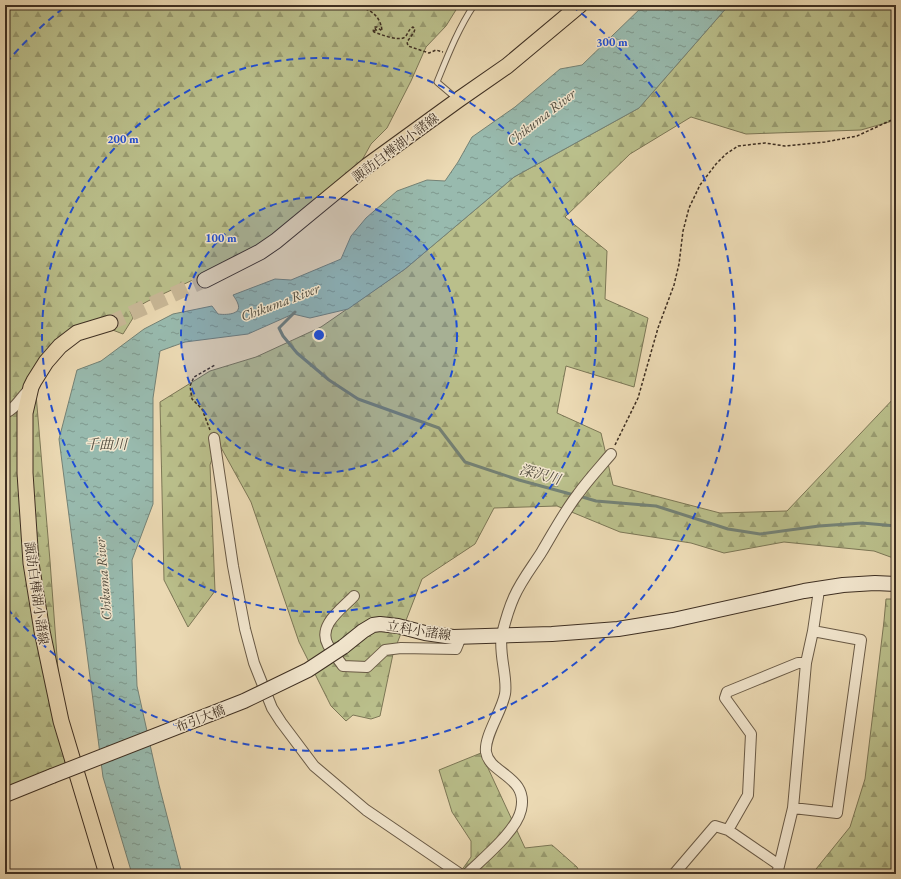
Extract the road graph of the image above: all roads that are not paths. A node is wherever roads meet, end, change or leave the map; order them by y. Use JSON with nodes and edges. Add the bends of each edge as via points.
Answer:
{"nodes":[{"id":1,"x":474,"y":5,"type":"edge"},
{"id":2,"x":580,"y":5,"type":"edge"},
{"id":3,"x":458,"y":100,"type":"junction"},
{"id":4,"x":205,"y":280,"type":"tunnel mouth"},
{"id":5,"x":110,"y":323,"type":"tunnel mouth"},
{"id":6,"x":31,"y":387,"type":"junction"},
{"id":7,"x":5,"y":413,"type":"edge"},
{"id":8,"x":214,"y":438,"type":"road end"},
{"id":9,"x":611,"y":454,"type":"road end"},
{"id":10,"x":896,"y":584,"type":"edge"},
{"id":11,"x":818,"y":590,"type":"junction"},
{"id":12,"x":354,"y":596,"type":"dead end"},
{"id":13,"x":813,"y":631,"type":"junction"},
{"id":14,"x":502,"y":635,"type":"junction"},
{"id":15,"x":461,"y":636,"type":"junction"},
{"id":16,"x":342,"y":647,"type":"joint"},
{"id":17,"x":806,"y":663,"type":"junction"},
{"id":18,"x":5,"y":795,"type":"edge"},
{"id":19,"x":793,"y":808,"type":"junction"},
{"id":20,"x":728,"y":830,"type":"junction"},
{"id":21,"x":778,"y":870,"type":"edge"},
{"id":22,"x":107,"y":874,"type":"edge"},
{"id":23,"x":460,"y":874,"type":"edge"},
{"id":24,"x":467,"y":874,"type":"edge"},
{"id":25,"x":674,"y":874,"type":"edge"}],
"edges":[{"from":1,"to":3,"type":"lane","via":[[464,20],[437,82]]},
{"from":2,"to":3,"type":"main road","name":"諏訪白樺湖小諸線","via":[[507,66]]},
{"from":3,"to":4,"type":"main road","name":"諏訪白樺湖小諸線","via":[[367,166],[276,241]]},
{"from":5,"to":6,"type":"main road","name":"諏訪白樺湖小諸線","via":[[77,333],[60,346],[46,362]]},
{"from":6,"to":7,"type":"street","via":[[11,411]]},
{"from":6,"to":22,"type":"main road","name":"諏訪白樺湖小諸線","via":[[25,413],[25,465],[31,563],[61,721]]},
{"from":8,"to":23,"type":"street","via":[[245,629],[255,667],[272,708],[314,766],[366,810]]},
{"from":9,"to":14,"type":"street","via":[[577,494],[514,596]]},
{"from":10,"to":11,"type":"main road","name":"立科小諸線","via":[[843,585]]},
{"from":11,"to":13,"type":"street"},
{"from":11,"to":14,"type":"main road","name":"立科小諸線","via":[[618,629]]},
{"from":12,"to":15,"type":"street","via":[[327,625],[325,635],[328,645],[343,666],[366,667],[385,650],[456,649]]},
{"from":13,"to":17,"type":"street"},
{"from":13,"to":19,"type":"street","via":[[861,640],[837,813]]},
{"from":14,"to":15,"type":"main road","name":"立科小諸線"},
{"from":14,"to":24,"type":"street","via":[[505,694],[488,739],[486,752],[491,762],[519,789],[522,799],[521,811],[507,835]]},
{"from":15,"to":16,"type":"main road","name":"立科小諸線","via":[[425,633],[380,624],[372,625]]},
{"from":16,"to":18,"type":"main road","name":"布引大橋","bridge":true,"via":[[308,670],[263,692]]},
{"from":17,"to":19,"type":"street"},
{"from":17,"to":20,"type":"street","via":[[798,663],[727,692],[725,698],[751,734],[748,795]]},
{"from":19,"to":21,"type":"street"},
{"from":20,"to":21,"type":"street"},
{"from":20,"to":25,"type":"street","via":[[715,826]]}]}
